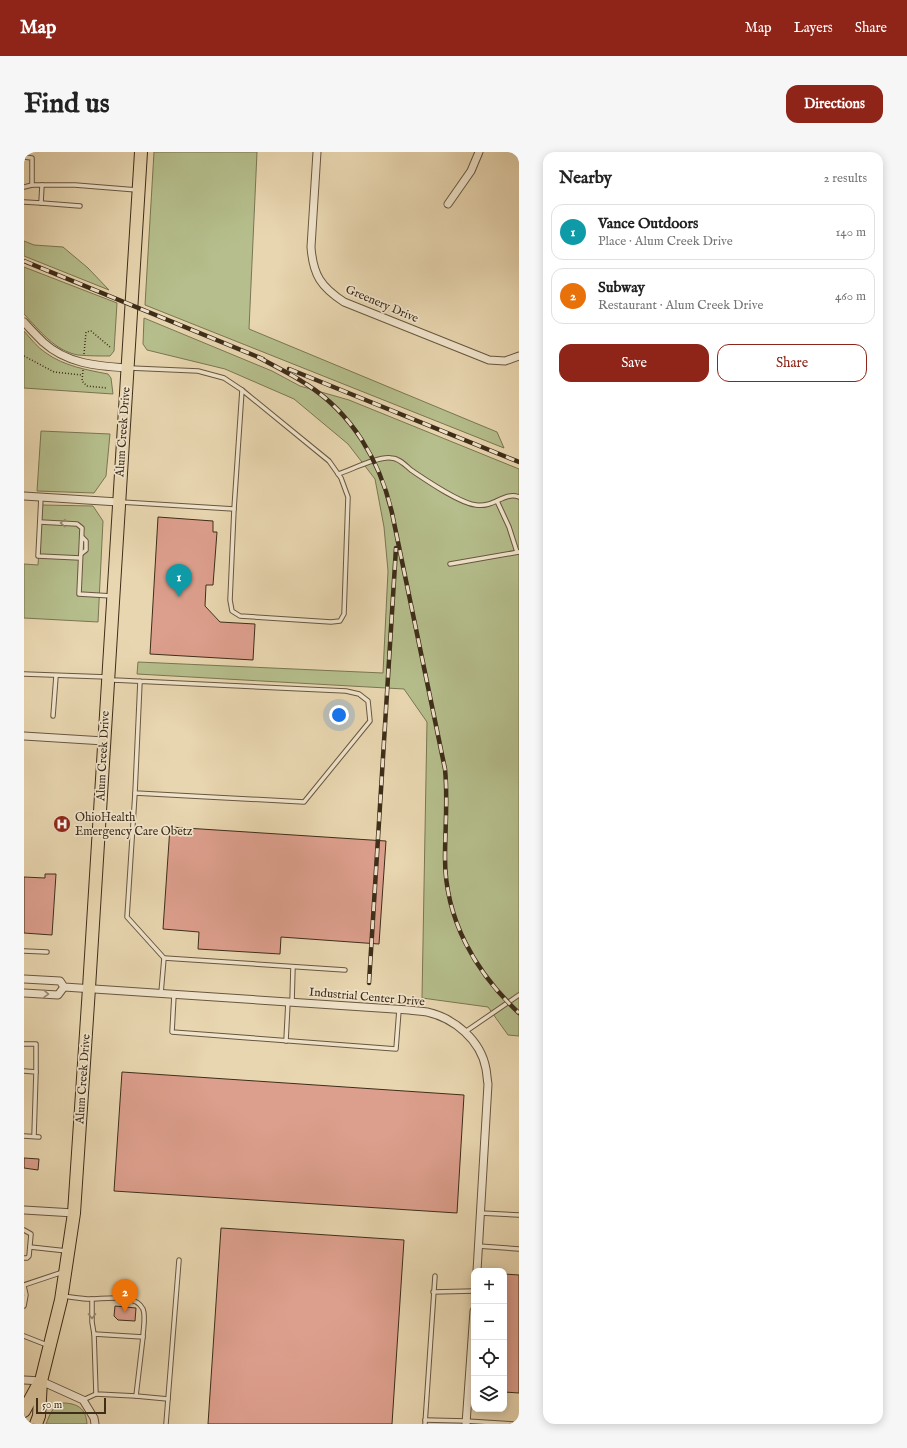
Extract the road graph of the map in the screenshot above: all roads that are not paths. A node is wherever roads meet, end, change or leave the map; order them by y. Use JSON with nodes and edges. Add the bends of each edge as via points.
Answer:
{"nodes":[{"id":1,"x":141,"y":152,"type":"edge"},
{"id":2,"x":317,"y":152,"type":"edge"},
{"id":3,"x":479,"y":152,"type":"edge"},
{"id":4,"x":24,"y":158,"type":"edge"},
{"id":5,"x":32,"y":185,"type":"junction"},
{"id":6,"x":42,"y":185,"type":"junction"},
{"id":7,"x":24,"y":187,"type":"edge"},
{"id":8,"x":138,"y":190,"type":"junction"},
{"id":9,"x":24,"y":202,"type":"edge"},
{"id":10,"x":41,"y":203,"type":"junction"},
{"id":11,"x":448,"y":204,"type":"dead end"},
{"id":12,"x":80,"y":206,"type":"dead end"},
{"id":13,"x":24,"y":322,"type":"edge"},
{"id":14,"x":519,"y":356,"type":"edge"},
{"id":15,"x":127,"y":368,"type":"junction"},
{"id":16,"x":242,"y":390,"type":"junction"},
{"id":17,"x":338,"y":474,"type":"junction"},
{"id":18,"x":24,"y":496,"type":"edge"},
{"id":19,"x":41,"y":497,"type":"junction"},
{"id":20,"x":519,"y":497,"type":"edge"},
{"id":21,"x":497,"y":501,"type":"junction"},
{"id":22,"x":118,"y":502,"type":"junction"},
{"id":23,"x":234,"y":509,"type":"junction"},
{"id":24,"x":40,"y":522,"type":"junction"},
{"id":25,"x":518,"y":552,"type":"edge"},
{"id":26,"x":80,"y":556,"type":"junction"},
{"id":27,"x":450,"y":564,"type":"dead end"},
{"id":28,"x":113,"y":596,"type":"junction"},
{"id":29,"x":24,"y":674,"type":"edge"},
{"id":30,"x":56,"y":676,"type":"junction"},
{"id":31,"x":108,"y":679,"type":"junction"},
{"id":32,"x":140,"y":681,"type":"junction"},
{"id":33,"x":53,"y":716,"type":"dead end"},
{"id":34,"x":24,"y":736,"type":"edge"},
{"id":35,"x":104,"y":741,"type":"junction"},
{"id":36,"x":135,"y":793,"type":"junction"},
{"id":37,"x":24,"y":951,"type":"edge"},
{"id":38,"x":47,"y":952,"type":"dead end"},
{"id":39,"x":164,"y":958,"type":"junction"},
{"id":40,"x":294,"y":967,"type":"junction"},
{"id":41,"x":345,"y":970,"type":"dead end"},
{"id":42,"x":24,"y":979,"type":"edge"},
{"id":43,"x":64,"y":987,"type":"junction"},
{"id":44,"x":89,"y":988,"type":"junction"},
{"id":45,"x":24,"y":993,"type":"edge"},
{"id":46,"x":161,"y":993,"type":"junction"},
{"id":47,"x":174,"y":994,"type":"junction"},
{"id":48,"x":519,"y":994,"type":"edge"},
{"id":49,"x":290,"y":1002,"type":"junction"},
{"id":50,"x":399,"y":1010,"type":"junction"},
{"id":51,"x":465,"y":1032,"type":"junction"},
{"id":52,"x":286,"y":1041,"type":"junction"},
{"id":53,"x":24,"y":1044,"type":"edge"},
{"id":54,"x":24,"y":1071,"type":"edge"},
{"id":55,"x":36,"y":1072,"type":"junction"},
{"id":56,"x":24,"y":1136,"type":"edge"},
{"id":57,"x":34,"y":1136,"type":"junction"},
{"id":58,"x":39,"y":1137,"type":"dead end"},
{"id":59,"x":24,"y":1210,"type":"edge"},
{"id":60,"x":74,"y":1213,"type":"junction"},
{"id":61,"x":480,"y":1213,"type":"junction"},
{"id":62,"x":519,"y":1215,"type":"edge"},
{"id":63,"x":24,"y":1230,"type":"edge"},
{"id":64,"x":478,"y":1246,"type":"junction"},
{"id":65,"x":30,"y":1247,"type":"junction"},
{"id":66,"x":519,"y":1249,"type":"edge"},
{"id":67,"x":68,"y":1251,"type":"junction"},
{"id":68,"x":24,"y":1258,"type":"edge"},
{"id":69,"x":179,"y":1260,"type":"dead end"},
{"id":70,"x":477,"y":1268,"type":"edge"},
{"id":71,"x":66,"y":1271,"type":"junction"},
{"id":72,"x":435,"y":1276,"type":"dead end"},
{"id":73,"x":24,"y":1286,"type":"edge"},
{"id":74,"x":471,"y":1291,"type":"edge"},
{"id":75,"x":434,"y":1292,"type":"junction"},
{"id":76,"x":62,"y":1296,"type":"junction"},
{"id":77,"x":92,"y":1299,"type":"junction"},
{"id":78,"x":24,"y":1306,"type":"edge"},
{"id":79,"x":94,"y":1334,"type":"junction"},
{"id":80,"x":24,"y":1336,"type":"edge"},
{"id":81,"x":142,"y":1337,"type":"junction"},
{"id":82,"x":472,"y":1340,"type":"edge"},
{"id":83,"x":50,"y":1346,"type":"junction"},
{"id":84,"x":24,"y":1380,"type":"edge"},
{"id":85,"x":41,"y":1380,"type":"junction"},
{"id":86,"x":96,"y":1394,"type":"junction"},
{"id":87,"x":136,"y":1396,"type":"junction"},
{"id":88,"x":168,"y":1399,"type":"junction"},
{"id":89,"x":83,"y":1400,"type":"junction"},
{"id":90,"x":24,"y":1411,"type":"edge"},
{"id":91,"x":425,"y":1422,"type":"edge"},
{"id":92,"x":466,"y":1422,"type":"edge"},
{"id":93,"x":36,"y":1424,"type":"edge"},
{"id":94,"x":95,"y":1424,"type":"edge"},
{"id":95,"x":166,"y":1424,"type":"edge"},
{"id":96,"x":513,"y":1424,"type":"edge"}],
"edges":[{"from":1,"to":8,"type":"main road","name":"Alum Creek Drive"},
{"from":2,"to":14,"type":"street","name":"Greenery Drive","via":[[312,258],[314,269],[326,288],[344,302],[489,360],[505,361]]},
{"from":3,"to":11,"type":"street","via":[[471,171]]},
{"from":4,"to":5,"type":"lane","via":[[32,158]]},
{"from":5,"to":6,"type":"lane"},
{"from":5,"to":7,"type":"lane"},
{"from":6,"to":8,"type":"lane"},
{"from":6,"to":10,"type":"lane"},
{"from":8,"to":15,"type":"main road","name":"Alum Creek Drive"},
{"from":9,"to":10,"type":"lane"},
{"from":10,"to":12,"type":"lane"},
{"from":13,"to":15,"type":"street","via":[[44,343],[77,362]]},
{"from":15,"to":16,"type":"lane","via":[[198,371],[224,378]]},
{"from":15,"to":22,"type":"main road","name":"Alum Creek Drive"},
{"from":16,"to":17,"type":"lane","via":[[329,461]]},
{"from":16,"to":23,"type":"lane"},
{"from":17,"to":21,"type":"lane","via":[[382,458],[392,458],[401,461],[462,502],[490,505]]},
{"from":17,"to":23,"type":"lane","via":[[348,497],[344,614],[340,621],[240,616],[232,611],[230,600]]},
{"from":18,"to":19,"type":"street"},
{"from":19,"to":22,"type":"street"},
{"from":19,"to":24,"type":"lane"},
{"from":20,"to":21,"type":"lane","via":[[507,495]]},
{"from":21,"to":25,"type":"lane"},
{"from":22,"to":23,"type":"lane"},
{"from":22,"to":28,"type":"main road","name":"Alum Creek Drive"},
{"from":26,"to":24,"type":"lane","one_way":true,"via":[[82,528],[78,524]]},
{"from":24,"to":26,"type":"lane","via":[[38,556]]},
{"from":25,"to":27,"type":"lane"},
{"from":26,"to":28,"type":"lane","via":[[79,594]]},
{"from":28,"to":31,"type":"main road","name":"Alum Creek Drive"},
{"from":29,"to":30,"type":"lane"},
{"from":30,"to":31,"type":"lane"},
{"from":30,"to":33,"type":"lane"},
{"from":31,"to":32,"type":"lane"},
{"from":31,"to":35,"type":"main road","name":"Alum Creek Drive"},
{"from":32,"to":36,"type":"lane"},
{"from":32,"to":36,"type":"lane","via":[[346,691],[359,694],[368,702],[370,720],[304,802]]},
{"from":34,"to":35,"type":"street"},
{"from":35,"to":44,"type":"main road","name":"Alum Creek Drive"},
{"from":36,"to":39,"type":"lane","via":[[127,917]]},
{"from":37,"to":38,"type":"lane"},
{"from":39,"to":40,"type":"lane"},
{"from":39,"to":46,"type":"lane"},
{"from":40,"to":41,"type":"lane"},
{"from":40,"to":49,"type":"lane"},
{"from":42,"to":43,"type":"street","via":[[60,981]]},
{"from":43,"to":44,"type":"street","name":"Industrial Center Drive"},
{"from":45,"to":43,"type":"street","one_way":true,"via":[[58,995]]},
{"from":44,"to":46,"type":"street","name":"Industrial Center Drive"},
{"from":44,"to":60,"type":"main road","name":"Alum Creek Drive"},
{"from":46,"to":47,"type":"street","name":"Industrial Center Drive"},
{"from":47,"to":49,"type":"street","name":"Industrial Center Drive"},
{"from":47,"to":52,"type":"lane","via":[[172,1032]]},
{"from":48,"to":51,"type":"lane"},
{"from":49,"to":50,"type":"street","name":"Industrial Center Drive"},
{"from":49,"to":52,"type":"lane"},
{"from":50,"to":51,"type":"street","name":"Industrial Center Drive","via":[[427,1012],[458,1026]]},
{"from":50,"to":52,"type":"lane","via":[[396,1048]]},
{"from":51,"to":61,"type":"street","name":"Industrial Center Drive","via":[[480,1052],[487,1079]]},
{"from":53,"to":55,"type":"lane","via":[[36,1044]]},
{"from":54,"to":55,"type":"lane"},
{"from":55,"to":57,"type":"lane"},
{"from":56,"to":57,"type":"lane"},
{"from":57,"to":58,"type":"lane"},
{"from":59,"to":60,"type":"street"},
{"from":60,"to":67,"type":"main road","name":"Alum Creek Drive"},
{"from":61,"to":62,"type":"lane"},
{"from":61,"to":64,"type":"street","name":"Industrial Center Drive"},
{"from":63,"to":65,"type":"lane","via":[[31,1234]]},
{"from":64,"to":66,"type":"lane"},
{"from":64,"to":70,"type":"street","name":"Industrial Center Drive"},
{"from":65,"to":67,"type":"lane"},
{"from":65,"to":68,"type":"lane","via":[[29,1256]]},
{"from":67,"to":71,"type":"main road","name":"Alum Creek Drive"},
{"from":69,"to":88,"type":"lane"},
{"from":71,"to":73,"type":"lane"},
{"from":71,"to":76,"type":"main road","name":"Alum Creek Drive"},
{"from":72,"to":75,"type":"lane"},
{"from":73,"to":78,"type":"lane"},
{"from":74,"to":75,"type":"lane"},
{"from":75,"to":91,"type":"lane"},
{"from":76,"to":77,"type":"lane"},
{"from":76,"to":83,"type":"main road","name":"Alum Creek Drive"},
{"from":77,"to":79,"type":"lane","one_way":true},
{"from":77,"to":81,"type":"lane","via":[[136,1301],[144,1313]]},
{"from":79,"to":81,"type":"lane"},
{"from":79,"to":86,"type":"lane"},
{"from":80,"to":83,"type":"lane"},
{"from":81,"to":87,"type":"lane"},
{"from":82,"to":92,"type":"street"},
{"from":83,"to":85,"type":"main road","name":"Alum Creek Drive"},
{"from":84,"to":85,"type":"street"},
{"from":85,"to":89,"type":"street"},
{"from":85,"to":90,"type":"main road","name":"Alum Creek Drive"},
{"from":85,"to":93,"type":"main road","name":"Alum Creek Drive","via":[[39,1416]]},
{"from":86,"to":87,"type":"lane"},
{"from":86,"to":89,"type":"lane"},
{"from":87,"to":88,"type":"lane"},
{"from":88,"to":95,"type":"lane"},
{"from":89,"to":94,"type":"street"},
{"from":91,"to":92,"type":"lane"},
{"from":92,"to":96,"type":"lane"}]}
